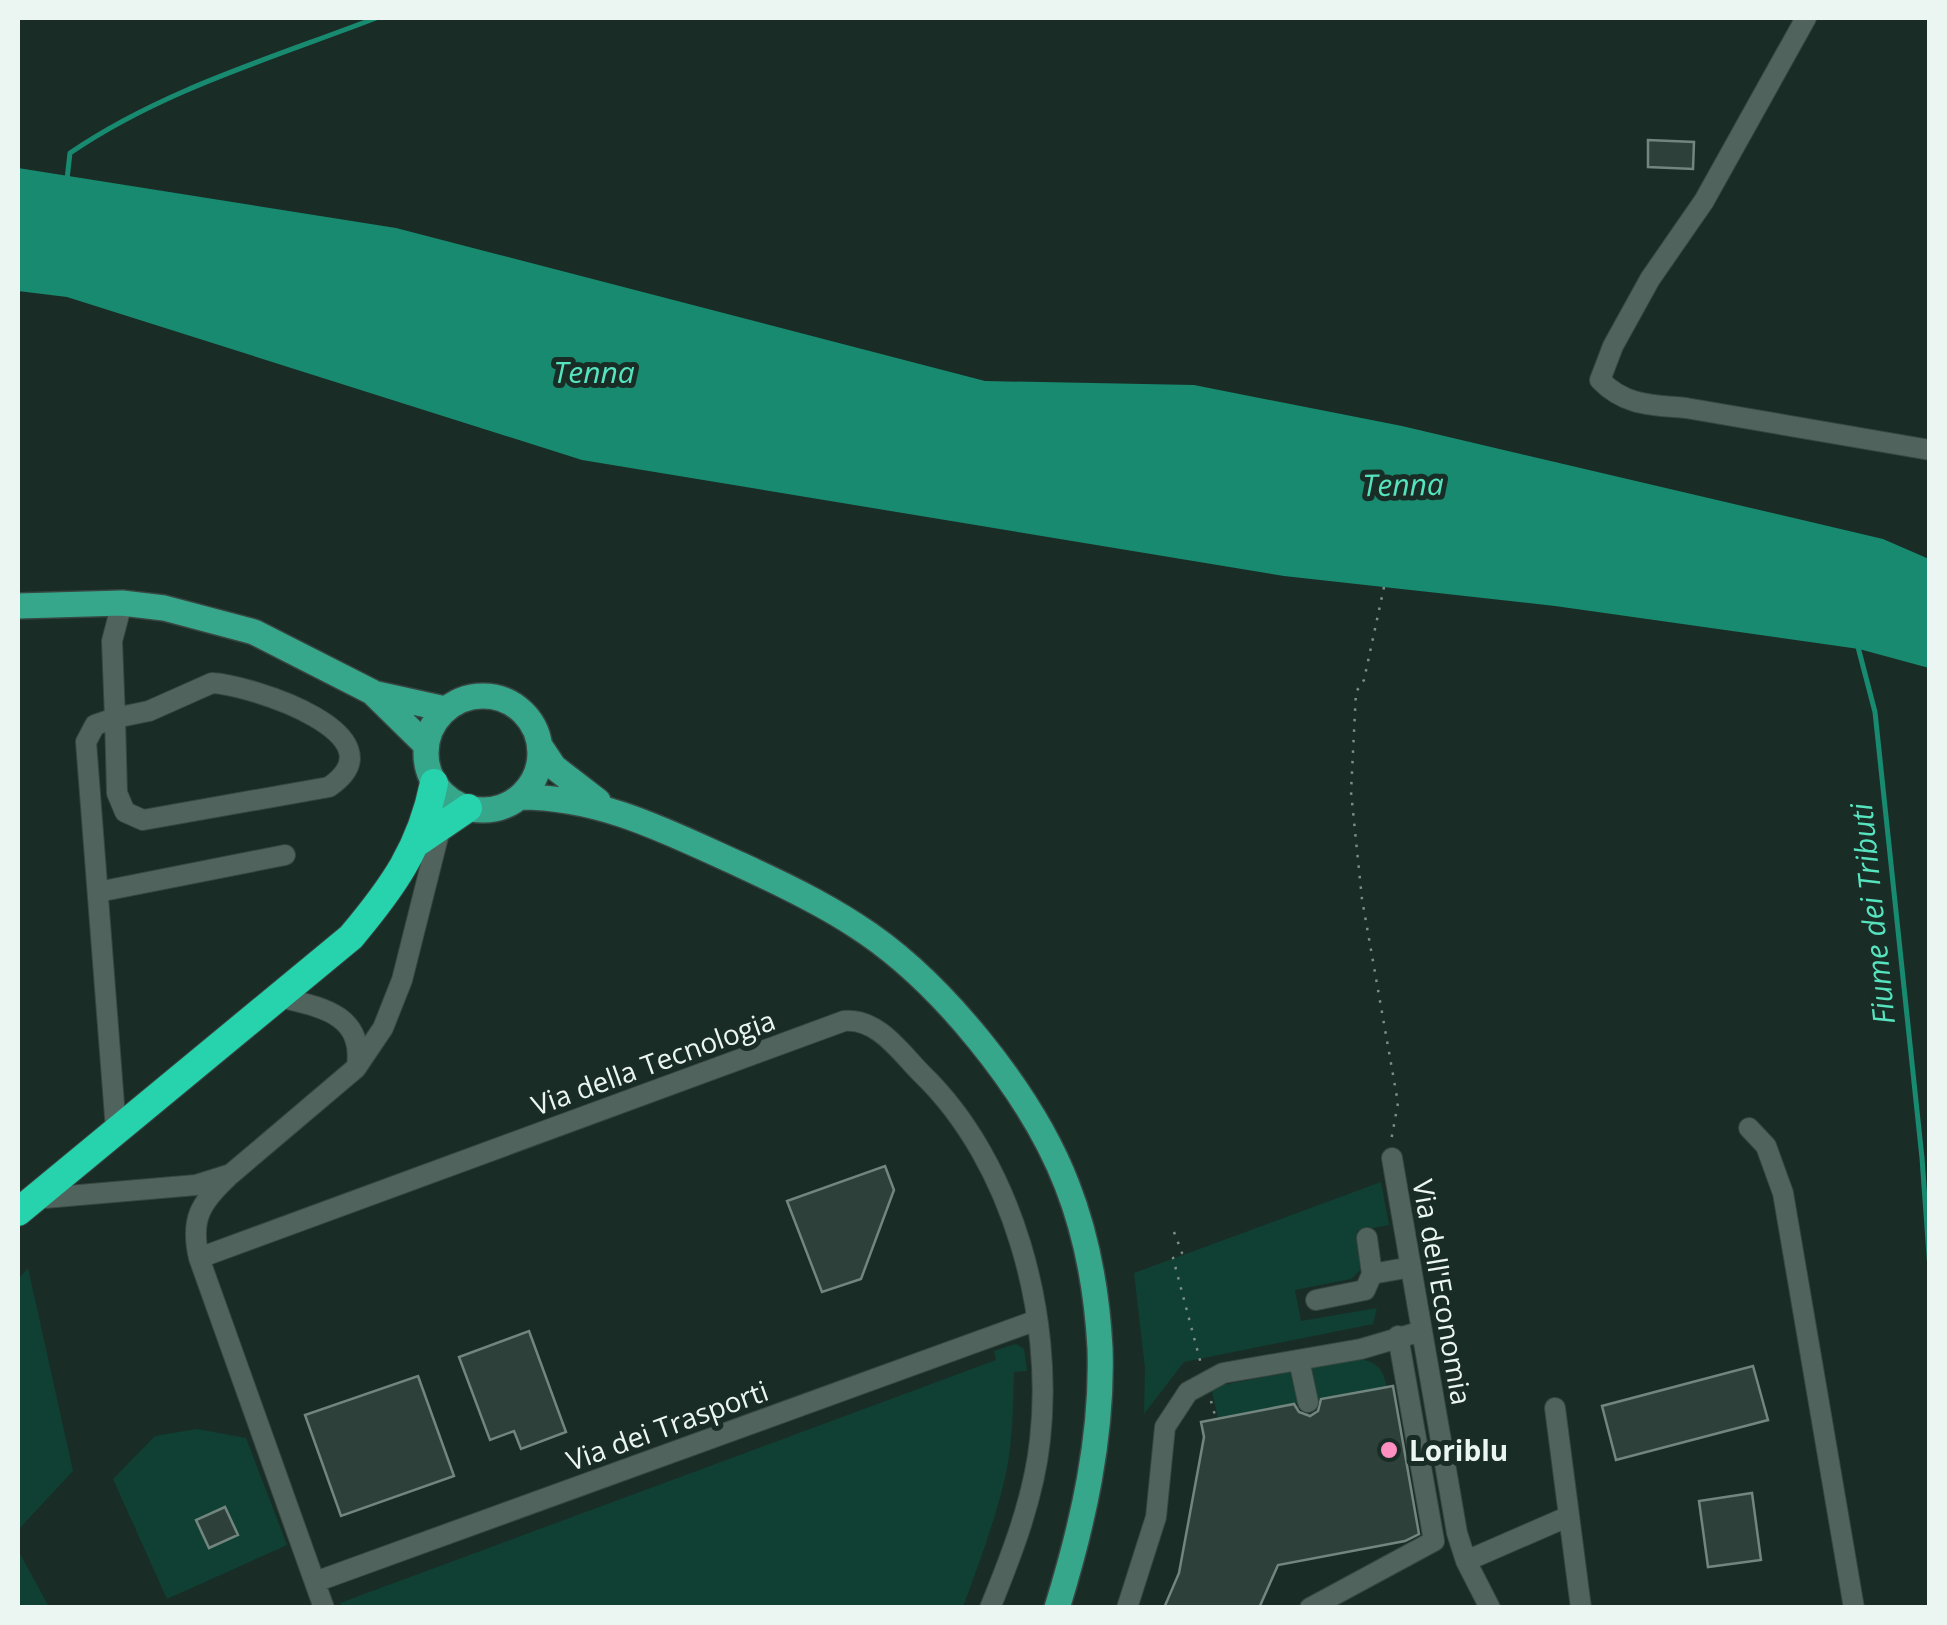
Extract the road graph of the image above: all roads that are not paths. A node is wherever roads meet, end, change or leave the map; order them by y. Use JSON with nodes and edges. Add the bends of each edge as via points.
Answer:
{"nodes":[{"id":1,"x":1806,"y":18,"type":"edge"},
{"id":2,"x":1930,"y":450,"type":"edge"},
{"id":3,"x":122,"y":603,"type":"junction"},
{"id":4,"x":18,"y":606,"type":"edge"},
{"id":5,"x":372,"y":692,"type":"junction"},
{"id":6,"x":445,"y":709,"type":"junction"},
{"id":7,"x":115,"y":718,"type":"junction"},
{"id":8,"x":426,"y":744,"type":"junction"},
{"id":9,"x":540,"y":746,"type":"junction"},
{"id":10,"x":434,"y":783,"type":"junction"},
{"id":11,"x":520,"y":797,"type":"junction"},
{"id":12,"x":606,"y":807,"type":"junction"},
{"id":13,"x":468,"y":808,"type":"junction"},
{"id":14,"x":442,"y":825,"type":"junction"},
{"id":15,"x":418,"y":842,"type":"junction"},
{"id":16,"x":285,"y":855,"type":"dead end"},
{"id":17,"x":98,"y":892,"type":"junction"},
{"id":18,"x":278,"y":996,"type":"junction"},
{"id":19,"x":356,"y":1068,"type":"junction"},
{"id":20,"x":1749,"y":1128,"type":"dead end"},
{"id":21,"x":116,"y":1130,"type":"junction"},
{"id":22,"x":1392,"y":1158,"type":"road end"},
{"id":23,"x":231,"y":1174,"type":"junction"},
{"id":24,"x":25,"y":1206,"type":"edge"},
{"id":25,"x":1367,"y":1238,"type":"dead end"},
{"id":26,"x":199,"y":1258,"type":"junction"},
{"id":27,"x":1411,"y":1267,"type":"junction"},
{"id":28,"x":1372,"y":1274,"type":"junction"},
{"id":29,"x":1316,"y":1300,"type":"dead end"},
{"id":30,"x":1037,"y":1320,"type":"junction"},
{"id":31,"x":1422,"y":1331,"type":"junction"},
{"id":32,"x":1398,"y":1336,"type":"junction"},
{"id":33,"x":1299,"y":1360,"type":"junction"},
{"id":34,"x":1308,"y":1402,"type":"dead end"},
{"id":35,"x":1555,"y":1408,"type":"dead end"},
{"id":36,"x":1567,"y":1517,"type":"junction"},
{"id":37,"x":1457,"y":1533,"type":"junction"},
{"id":38,"x":1434,"y":1541,"type":"junction"},
{"id":39,"x":1466,"y":1561,"type":"junction"},
{"id":40,"x":314,"y":1582,"type":"junction"},
{"id":41,"x":1059,"y":1606,"type":"edge"},
{"id":42,"x":324,"y":1608,"type":"edge"},
{"id":43,"x":990,"y":1608,"type":"edge"},
{"id":44,"x":1127,"y":1608,"type":"edge"},
{"id":45,"x":1310,"y":1608,"type":"edge"},
{"id":46,"x":1490,"y":1608,"type":"edge"},
{"id":47,"x":1581,"y":1608,"type":"edge"},
{"id":48,"x":1854,"y":1608,"type":"edge"}],
"edges":[{"from":1,"to":2,"type":"street","via":[[1704,201],[1650,278],[1600,380],[1616,396],[1647,404]]},
{"from":3,"to":4,"type":"main road"},
{"from":3,"to":5,"type":"main road","via":[[254,632]]},
{"from":3,"to":7,"type":"street","via":[[112,641]]},
{"from":5,"to":6,"type":"main road"},
{"from":5,"to":8,"type":"main road"},
{"from":6,"to":8,"type":"main road"},
{"from":6,"to":9,"type":"main road","via":[[495,696],[525,714]]},
{"from":7,"to":7,"type":"street","via":[[117,792],[126,812],[143,820],[329,787],[350,763],[348,746],[335,729],[231,684],[212,683],[150,711]]},
{"from":7,"to":17,"type":"street","via":[[95,725],[86,742]]},
{"from":8,"to":10,"type":"main road"},
{"from":9,"to":11,"type":"main road","via":[[539,765]]},
{"from":9,"to":12,"type":"main road","via":[[554,767]]},
{"from":10,"to":13,"type":"main road"},
{"from":10,"to":15,"type":"highway"},
{"from":11,"to":12,"type":"main road"},
{"from":11,"to":13,"type":"main road","via":[[486,810]]},
{"from":12,"to":41,"type":"main road","via":[[771,879],[856,925],[974,1032],[1030,1114],[1067,1184],[1090,1262],[1100,1348],[1096,1438]]},
{"from":13,"to":14,"type":"highway"},
{"from":14,"to":15,"type":"highway"},
{"from":14,"to":19,"type":"street","via":[[402,980],[384,1028]]},
{"from":15,"to":18,"type":"highway","via":[[351,937]]},
{"from":16,"to":17,"type":"street"},
{"from":17,"to":21,"type":"street"},
{"from":18,"to":19,"type":"street","via":[[345,1021],[359,1051]]},
{"from":18,"to":21,"type":"highway"},
{"from":19,"to":23,"type":"street"},
{"from":20,"to":48,"type":"street","via":[[1766,1146],[1783,1193]]},
{"from":21,"to":24,"type":"highway"},
{"from":22,"to":27,"type":"street","name":"Via dell'Economia"},
{"from":23,"to":24,"type":"street","via":[[196,1185]]},
{"from":23,"to":26,"type":"street","via":[[198,1214]]},
{"from":25,"to":28,"type":"street"},
{"from":26,"to":30,"type":"street","name":"Via della Tecnologia","via":[[860,1020],[940,1091],[978,1148],[1028,1264]]},
{"from":26,"to":40,"type":"street"},
{"from":27,"to":28,"type":"street"},
{"from":27,"to":31,"type":"street","name":"Via dell'Economia"},
{"from":28,"to":29,"type":"street","via":[[1365,1290]]},
{"from":30,"to":40,"type":"street","name":"Via dei Trasporti"},
{"from":30,"to":43,"type":"street","name":"Via della Tecnologia","via":[[1040,1440],[1029,1497]]},
{"from":31,"to":32,"type":"street"},
{"from":31,"to":37,"type":"street","name":"Via dell'Economia"},
{"from":32,"to":33,"type":"street"},
{"from":32,"to":38,"type":"street"},
{"from":33,"to":34,"type":"street"},
{"from":33,"to":44,"type":"street","via":[[1223,1374],[1188,1392],[1165,1427],[1156,1516]]},
{"from":35,"to":36,"type":"street"},
{"from":36,"to":39,"type":"street"},
{"from":36,"to":47,"type":"street"},
{"from":37,"to":38,"type":"street"},
{"from":37,"to":39,"type":"street","name":"Via dell'Economia"},
{"from":38,"to":45,"type":"street"},
{"from":39,"to":46,"type":"street","name":"Via dell'Economia"},
{"from":40,"to":42,"type":"street"}]}
